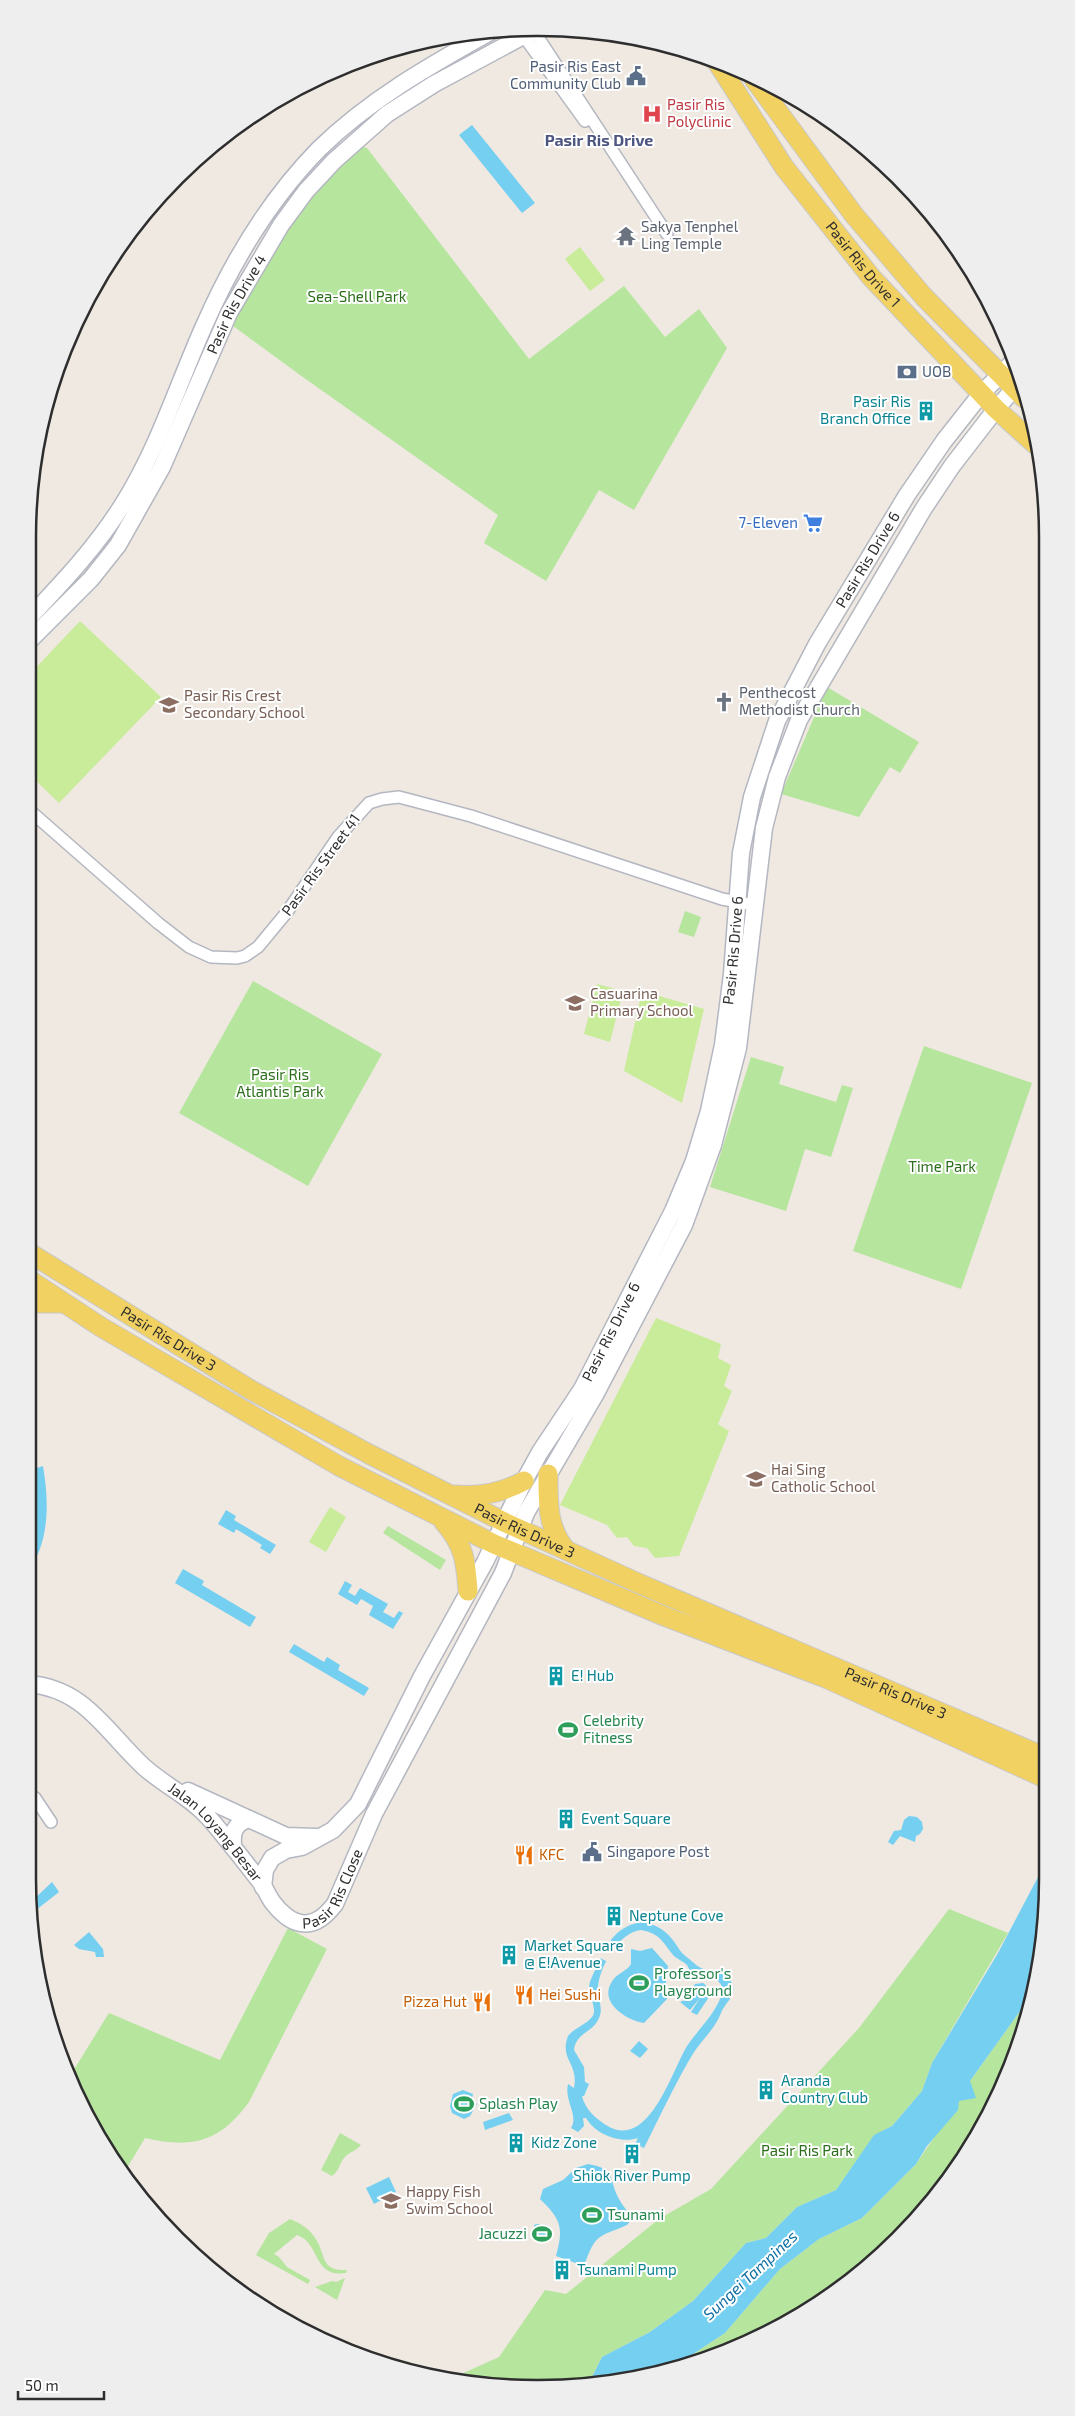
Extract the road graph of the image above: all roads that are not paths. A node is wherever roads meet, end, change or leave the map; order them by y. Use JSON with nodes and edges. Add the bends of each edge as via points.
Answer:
{"nodes":[{"id":1,"x":533,"y":36,"type":"edge"},
{"id":2,"x":517,"y":37,"type":"edge"},
{"id":3,"x":474,"y":41,"type":"edge"},
{"id":4,"x":723,"y":72,"type":"edge"},
{"id":5,"x":762,"y":89,"type":"edge"},
{"id":6,"x":667,"y":234,"type":"dead end"},
{"id":7,"x":1008,"y":365,"type":"edge"},
{"id":8,"x":999,"y":374,"type":"junction"},
{"id":9,"x":1016,"y":387,"type":"edge"},
{"id":10,"x":1017,"y":392,"type":"edge"},
{"id":11,"x":981,"y":394,"type":"junction"},
{"id":12,"x":996,"y":409,"type":"junction"},
{"id":13,"x":1029,"y":438,"type":"edge"},
{"id":14,"x":36,"y":610,"type":"edge"},
{"id":15,"x":36,"y":634,"type":"edge"},
{"id":16,"x":36,"y":816,"type":"edge"},
{"id":17,"x":746,"y":904,"type":"junction"},
{"id":18,"x":36,"y":1260,"type":"edge"},
{"id":19,"x":36,"y":1284,"type":"edge"},
{"id":20,"x":36,"y":1303,"type":"edge"},
{"id":21,"x":64,"y":1303,"type":"junction"},
{"id":22,"x":548,"y":1474,"type":"junction"},
{"id":23,"x":524,"y":1481,"type":"junction"},
{"id":24,"x":449,"y":1495,"type":"junction"},
{"id":25,"x":440,"y":1517,"type":"junction"},
{"id":26,"x":511,"y":1526,"type":"junction"},
{"id":27,"x":502,"y":1548,"type":"junction"},
{"id":28,"x":566,"y":1550,"type":"junction"},
{"id":29,"x":468,"y":1591,"type":"junction"},
{"id":30,"x":432,"y":1658,"type":"junction"},
{"id":31,"x":452,"y":1669,"type":"junction"},
{"id":32,"x":36,"y":1685,"type":"edge"},
{"id":33,"x":1039,"y":1755,"type":"edge"},
{"id":34,"x":1039,"y":1775,"type":"edge"},
{"id":35,"x":163,"y":1780,"type":"junction"},
{"id":36,"x":36,"y":1800,"type":"edge"},
{"id":37,"x":249,"y":1818,"type":"junction"},
{"id":38,"x":51,"y":1822,"type":"dead end"},
{"id":39,"x":316,"y":1837,"type":"junction"},
{"id":40,"x":233,"y":1847,"type":"junction"},
{"id":41,"x":264,"y":1887,"type":"junction"}],
"edges":[{"from":1,"to":6,"type":"street","name":"Pasir Ris Drive 4","via":[[606,139],[609,149]]},
{"from":2,"to":15,"type":"street","name":"Pasir Ris Drive 4","via":[[387,114],[306,191],[281,225],[229,313],[162,468],[118,545]]},
{"from":3,"to":14,"type":"street","name":"Pasir Ris Drive 4","via":[[369,105],[318,150],[284,191],[224,281],[157,437],[126,500],[92,548]]},
{"from":4,"to":11,"type":"main road","name":"Pasir Ris Drive 1","via":[[784,166],[833,230],[895,304]]},
{"from":5,"to":8,"type":"main road","name":"Pasir Ris Drive 1","via":[[854,215],[924,297]]},
{"from":7,"to":8,"type":"street","name":"Pasir Ris Drive 6"},
{"from":8,"to":9,"type":"main road","name":"Pasir Ris Drive 1"},
{"from":8,"to":11,"type":"street","name":"Pasir Ris Drive 6"},
{"from":10,"to":12,"type":"street","name":"Pasir Ris Drive 6"},
{"from":11,"to":12,"type":"main road","name":"Pasir Ris Drive 1"},
{"from":11,"to":17,"type":"street","name":"Pasir Ris Drive 6","via":[[907,495],[812,653],[777,721],[752,797],[741,853]]},
{"from":12,"to":13,"type":"main road","name":"Pasir Ris Drive 1"},
{"from":12,"to":17,"type":"street","name":"Pasir Ris Drive 6","via":[[924,508],[799,720],[777,777]]},
{"from":16,"to":17,"type":"street","name":"Pasir Ris Street 41","via":[[158,923],[189,947],[211,957],[237,958],[258,948],[338,837],[369,803],[382,799],[399,798],[471,816],[722,899]]},
{"from":17,"to":22,"type":"street","name":"Pasir Ris Drive 6","via":[[738,1048],[700,1184],[684,1225],[595,1395]]},
{"from":17,"to":23,"type":"street","name":"Pasir Ris Drive 6","via":[[723,1045],[694,1161],[673,1211],[582,1389]]},
{"from":18,"to":24,"type":"main road","name":"Pasir Ris Drive 3","via":[[251,1390]]},
{"from":19,"to":21,"type":"main road","name":"Pasir Ris Drive 3"},
{"from":20,"to":21,"type":"main road"},
{"from":21,"to":25,"type":"main road","name":"Pasir Ris Drive 3","via":[[283,1435]]},
{"from":22,"to":26,"type":"street","name":"Pasir Ris Drive 6"},
{"from":22,"to":28,"type":"main road","via":[[550,1519]]},
{"from":23,"to":24,"type":"main road","via":[[486,1494]]},
{"from":23,"to":26,"type":"street","name":"Pasir Ris Drive 6"},
{"from":24,"to":26,"type":"main road","name":"Pasir Ris Drive 3"},
{"from":25,"to":27,"type":"main road","name":"Pasir Ris Drive 3"},
{"from":25,"to":29,"type":"main road","via":[[459,1541]]},
{"from":26,"to":27,"type":"street","name":"Pasir Ris Drive 6"},
{"from":26,"to":28,"type":"main road","name":"Pasir Ris Drive 3"},
{"from":27,"to":29,"type":"street","name":"Pasir Ris Close"},
{"from":27,"to":31,"type":"street","name":"Pasir Ris Close","via":[[503,1573]]},
{"from":27,"to":34,"type":"main road","name":"Pasir Ris Drive 3","via":[[664,1616],[828,1679]]},
{"from":28,"to":33,"type":"main road","name":"Pasir Ris Drive 3"},
{"from":29,"to":30,"type":"street","name":"Pasir Ris Close"},
{"from":30,"to":31,"type":"street"},
{"from":30,"to":39,"type":"street","name":"Pasir Ris Close","via":[[358,1804],[333,1830]]},
{"from":31,"to":41,"type":"street","name":"Pasir Ris Close","via":[[374,1814],[336,1904],[315,1922],[301,1923],[288,1918]]},
{"from":32,"to":35,"type":"street","name":"Jalan Loyang Besar","via":[[71,1696],[91,1711],[146,1768]]},
{"from":35,"to":37,"type":"street","name":"Jalan Loyang Besar"},
{"from":35,"to":40,"type":"street","name":"Jalan Loyang Besar","via":[[195,1803]]},
{"from":36,"to":38,"type":"street"},
{"from":37,"to":39,"type":"street","name":"Jalan Loyang Besar","via":[[286,1836]]},
{"from":37,"to":40,"type":"street","via":[[235,1827]]},
{"from":39,"to":41,"type":"street","name":"Pasir Ris Close","via":[[302,1847],[286,1850],[272,1858],[265,1870]]},
{"from":40,"to":41,"type":"street","name":"Jalan Loyang Besar"}]}
